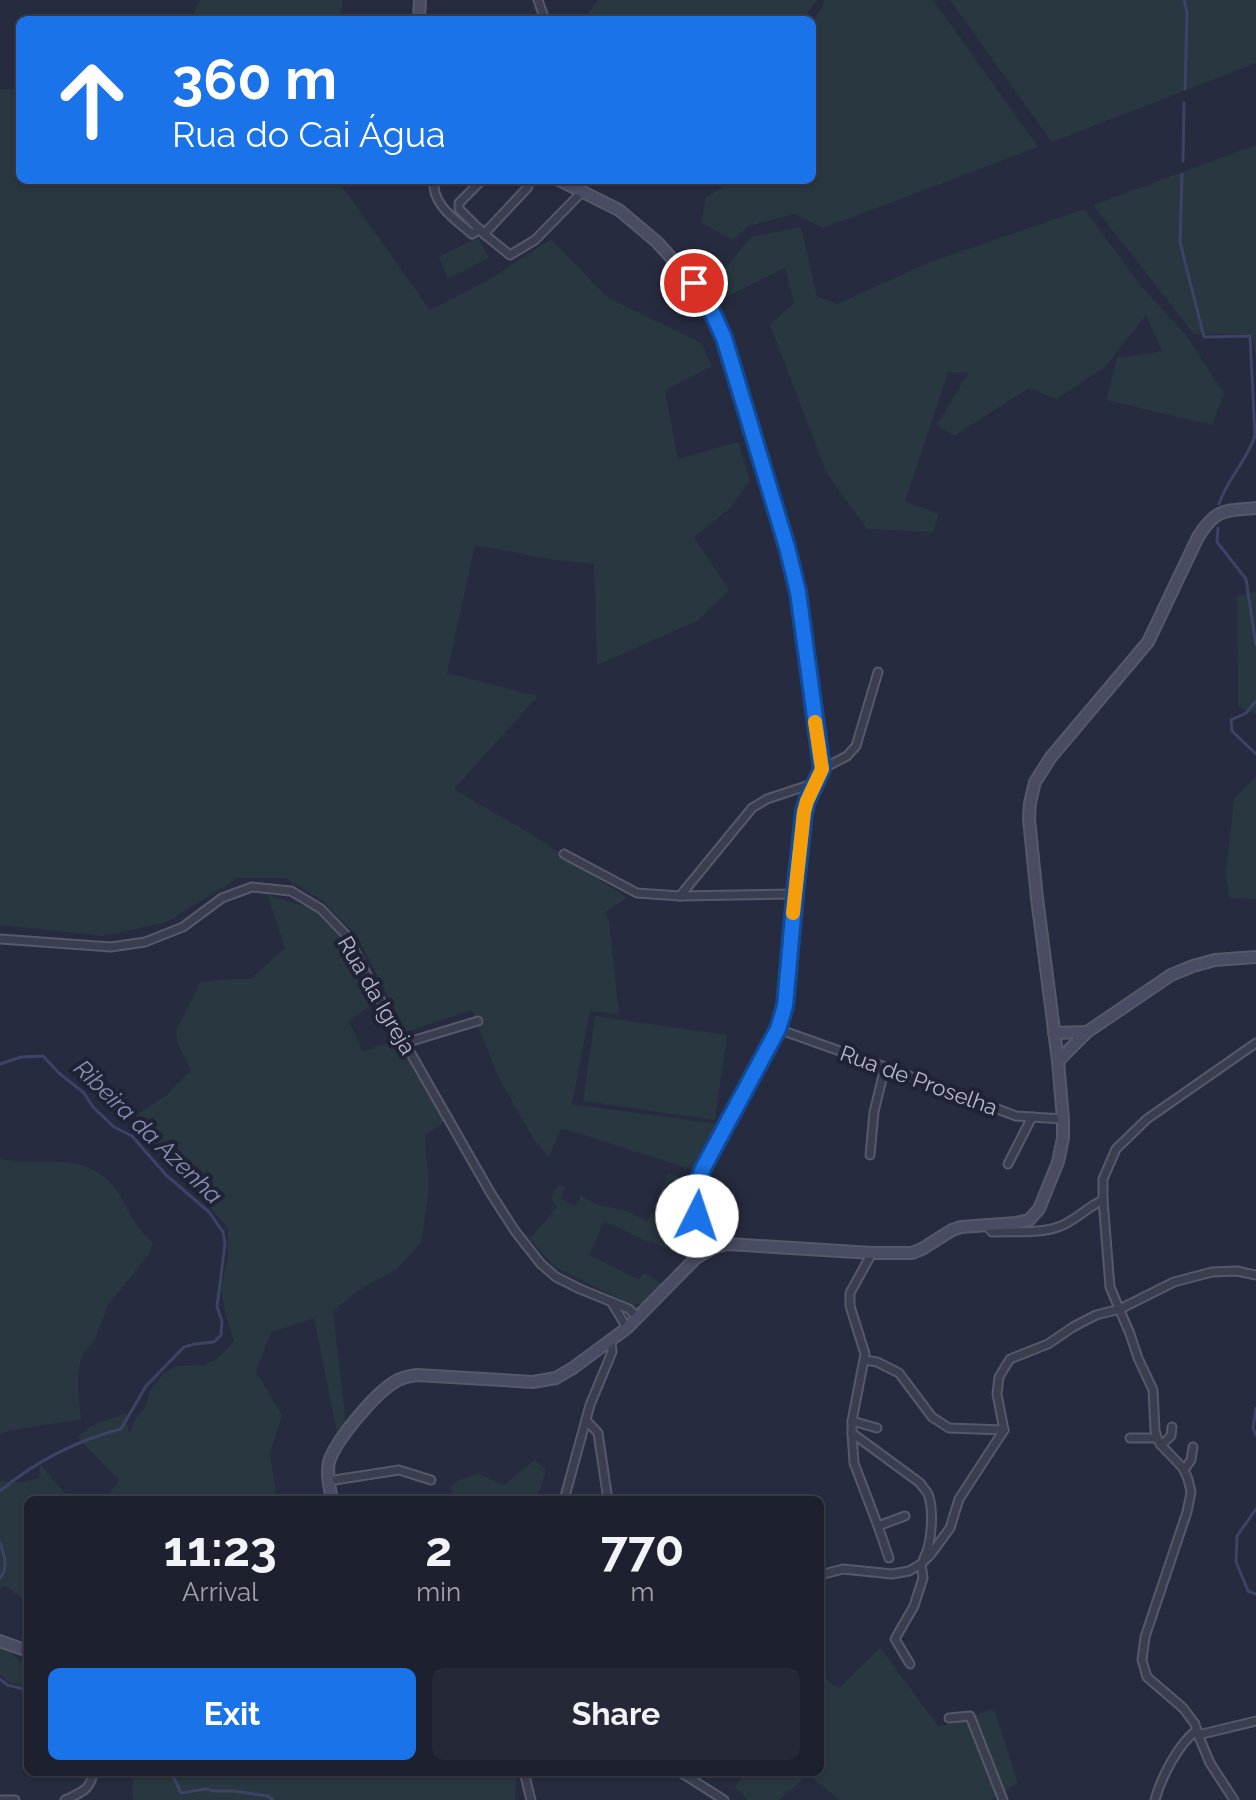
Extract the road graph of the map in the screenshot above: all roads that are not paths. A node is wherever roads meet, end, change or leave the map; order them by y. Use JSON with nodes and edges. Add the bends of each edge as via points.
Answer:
{"nodes":[{"id":1,"x":434,"y":184,"type":"edge"},
{"id":2,"x":478,"y":184,"type":"edge"},
{"id":3,"x":567,"y":184,"type":"edge"},
{"id":4,"x":528,"y":187,"type":"dead end"},
{"id":5,"x":582,"y":192,"type":"junction"},
{"id":6,"x":482,"y":232,"type":"junction"},
{"id":7,"x":1256,"y":508,"type":"edge"},
{"id":8,"x":878,"y":672,"type":"dead end"},
{"id":9,"x":822,"y":769,"type":"junction"},
{"id":10,"x":815,"y":783,"type":"junction"},
{"id":11,"x":564,"y":854,"type":"dead end"},
{"id":12,"x":795,"y":894,"type":"junction"},
{"id":13,"x":680,"y":896,"type":"junction"},
{"id":14,"x":0,"y":939,"type":"edge"},
{"id":15,"x":1256,"y":957,"type":"edge"},
{"id":16,"x":478,"y":1021,"type":"dead end"},
{"id":17,"x":778,"y":1029,"type":"junction"},
{"id":18,"x":1087,"y":1032,"type":"junction"},
{"id":19,"x":1054,"y":1033,"type":"junction"},
{"id":20,"x":405,"y":1043,"type":"junction"},
{"id":21,"x":1256,"y":1043,"type":"edge"},
{"id":22,"x":1058,"y":1061,"type":"junction"},
{"id":23,"x":885,"y":1067,"type":"junction"},
{"id":24,"x":1032,"y":1117,"type":"junction"},
{"id":25,"x":1063,"y":1119,"type":"junction"},
{"id":26,"x":870,"y":1155,"type":"dead end"},
{"id":27,"x":1008,"y":1164,"type":"dead end"},
{"id":28,"x":1103,"y":1200,"type":"junction"},
{"id":29,"x":989,"y":1224,"type":"junction"},
{"id":30,"x":705,"y":1252,"type":"junction"},
{"id":31,"x":872,"y":1253,"type":"junction"},
{"id":32,"x":1256,"y":1275,"type":"edge"},
{"id":33,"x":612,"y":1303,"type":"junction"},
{"id":34,"x":1120,"y":1309,"type":"junction"},
{"id":35,"x":638,"y":1318,"type":"junction"},
{"id":36,"x":627,"y":1328,"type":"junction"},
{"id":37,"x":611,"y":1341,"type":"junction"},
{"id":38,"x":865,"y":1360,"type":"junction"},
{"id":39,"x":586,"y":1420,"type":"junction"},
{"id":40,"x":852,"y":1421,"type":"junction"},
{"id":41,"x":1172,"y":1427,"type":"dead end"},
{"id":42,"x":877,"y":1428,"type":"dead end"},
{"id":43,"x":1004,"y":1430,"type":"junction"},
{"id":44,"x":852,"y":1433,"type":"junction"},
{"id":45,"x":1130,"y":1438,"type":"dead end"},
{"id":46,"x":1159,"y":1442,"type":"junction"},
{"id":47,"x":1193,"y":1447,"type":"dead end"},
{"id":48,"x":1184,"y":1470,"type":"junction"},
{"id":49,"x":431,"y":1480,"type":"dead end"},
{"id":50,"x":328,"y":1481,"type":"junction"},
{"id":51,"x":331,"y":1496,"type":"edge"},
{"id":52,"x":565,"y":1496,"type":"edge"},
{"id":53,"x":607,"y":1496,"type":"edge"},
{"id":54,"x":905,"y":1516,"type":"dead end"},
{"id":55,"x":878,"y":1526,"type":"junction"},
{"id":56,"x":889,"y":1558,"type":"dead end"},
{"id":57,"x":921,"y":1564,"type":"junction"},
{"id":58,"x":824,"y":1574,"type":"edge"},
{"id":59,"x":0,"y":1641,"type":"edge"},
{"id":60,"x":24,"y":1650,"type":"edge"},
{"id":61,"x":910,"y":1664,"type":"dead end"},
{"id":62,"x":949,"y":1718,"type":"dead end"},
{"id":63,"x":1256,"y":1721,"type":"edge"},
{"id":64,"x":1197,"y":1732,"type":"junction"},
{"id":65,"x":92,"y":1776,"type":"edge"},
{"id":66,"x":525,"y":1776,"type":"edge"},
{"id":67,"x":686,"y":1776,"type":"edge"},
{"id":68,"x":2,"y":1800,"type":"edge"},
{"id":69,"x":15,"y":1800,"type":"edge"},
{"id":70,"x":65,"y":1800,"type":"edge"},
{"id":71,"x":531,"y":1800,"type":"edge"},
{"id":72,"x":724,"y":1800,"type":"edge"},
{"id":73,"x":1003,"y":1800,"type":"edge"},
{"id":74,"x":1155,"y":1800,"type":"edge"},
{"id":75,"x":1234,"y":1800,"type":"edge"}],
"edges":[{"from":1,"to":6,"type":"street","via":[[439,202],[452,217],[472,234]]},
{"from":2,"to":6,"type":"street","via":[[459,209]]},
{"from":3,"to":5,"type":"main road"},
{"from":4,"to":6,"type":"street"},
{"from":5,"to":6,"type":"street","via":[[535,240],[510,255]]},
{"from":5,"to":9,"type":"main road","via":[[619,210],[657,242],[694,283],[724,338],[798,592]]},
{"from":7,"to":19,"type":"main road","via":[[1221,512],[1208,522],[1148,642],[1035,782],[1029,819]]},
{"from":8,"to":9,"type":"street","via":[[856,746]]},
{"from":9,"to":10,"type":"main road"},
{"from":10,"to":12,"type":"main road","via":[[804,812]]},
{"from":10,"to":13,"type":"street","via":[[752,808]]},
{"from":11,"to":13,"type":"street","via":[[637,893]]},
{"from":12,"to":13,"type":"street"},
{"from":12,"to":17,"type":"main road","via":[[785,1006]]},
{"from":14,"to":20,"type":"street","name":"Rua da Igreja","via":[[111,947],[145,942],[183,927],[222,898],[252,887],[291,891],[321,909],[347,936]]},
{"from":15,"to":18,"type":"main road","via":[[1215,960],[1171,975]]},
{"from":16,"to":20,"type":"street"},
{"from":17,"to":23,"type":"street","name":"Rua de Proselha"},
{"from":17,"to":30,"type":"main road","via":[[702,1170],[695,1201]]},
{"from":18,"to":19,"type":"main road"},
{"from":18,"to":22,"type":"main road"},
{"from":19,"to":22,"type":"main road"},
{"from":20,"to":33,"type":"street","name":"Rua da Igreja","via":[[490,1192],[541,1264],[556,1277]]},
{"from":21,"to":28,"type":"street","via":[[1147,1119],[1116,1149],[1103,1179]]},
{"from":22,"to":25,"type":"main road"},
{"from":23,"to":24,"type":"street","name":"Rua de Proselha","via":[[1016,1116]]},
{"from":23,"to":26,"type":"street"},
{"from":24,"to":25,"type":"street","name":"Rua de Proselha"},
{"from":24,"to":27,"type":"street"},
{"from":25,"to":29,"type":"main road","via":[[1058,1162],[1039,1209],[1029,1220]]},
{"from":28,"to":29,"type":"street","via":[[1057,1227],[992,1232]]},
{"from":28,"to":34,"type":"street","via":[[1110,1287]]},
{"from":29,"to":31,"type":"main road","via":[[952,1230],[912,1253]]},
{"from":30,"to":31,"type":"main road","via":[[728,1244]]},
{"from":30,"to":35,"type":"main road"},
{"from":31,"to":38,"type":"street","via":[[850,1293]]},
{"from":32,"to":34,"type":"street","via":[[1212,1272],[1174,1282]]},
{"from":33,"to":35,"type":"street","name":"Rua da Igreja"},
{"from":33,"to":36,"type":"street"},
{"from":34,"to":43,"type":"street","via":[[1096,1315],[1010,1359],[999,1377],[997,1394]]},
{"from":34,"to":46,"type":"street","via":[[1153,1390]]},
{"from":35,"to":36,"type":"main road"},
{"from":36,"to":37,"type":"main road"},
{"from":37,"to":39,"type":"street","via":[[612,1352]]},
{"from":37,"to":50,"type":"main road","via":[[547,1381],[417,1375],[396,1381],[334,1449]]},
{"from":38,"to":40,"type":"street"},
{"from":38,"to":43,"type":"street","via":[[899,1373],[932,1417],[949,1428]]},
{"from":39,"to":52,"type":"street"},
{"from":39,"to":53,"type":"street","via":[[598,1433]]},
{"from":40,"to":42,"type":"street"},
{"from":40,"to":44,"type":"street"},
{"from":41,"to":46,"type":"street","via":[[1171,1436]]},
{"from":43,"to":57,"type":"street","via":[[959,1499],[950,1528]]},
{"from":44,"to":55,"type":"street","via":[[854,1463]]},
{"from":44,"to":57,"type":"street","via":[[920,1483],[928,1495],[932,1534]]},
{"from":45,"to":46,"type":"street"},
{"from":46,"to":48,"type":"street"},
{"from":47,"to":48,"type":"street"},
{"from":48,"to":64,"type":"street","via":[[1191,1492],[1187,1512],[1142,1660],[1147,1677],[1183,1708]]},
{"from":49,"to":50,"type":"street","via":[[399,1470]]},
{"from":50,"to":51,"type":"main road"},
{"from":54,"to":55,"type":"street"},
{"from":55,"to":56,"type":"street"},
{"from":57,"to":58,"type":"street","via":[[892,1574],[843,1569]]},
{"from":57,"to":61,"type":"street","via":[[923,1578],[914,1606],[895,1639]]},
{"from":59,"to":60,"type":"main road"},
{"from":62,"to":73,"type":"street","via":[[970,1716]]},
{"from":63,"to":64,"type":"street"},
{"from":64,"to":74,"type":"street","via":[[1167,1770]]},
{"from":64,"to":75,"type":"street"},
{"from":65,"to":70,"type":"street","via":[[87,1789]]},
{"from":66,"to":71,"type":"street"},
{"from":67,"to":72,"type":"street"},
{"from":68,"to":69,"type":"street"}]}
